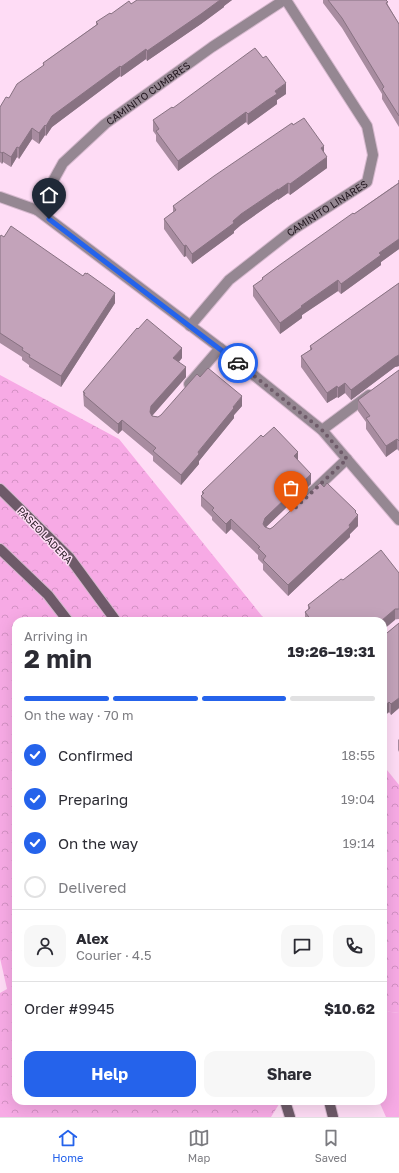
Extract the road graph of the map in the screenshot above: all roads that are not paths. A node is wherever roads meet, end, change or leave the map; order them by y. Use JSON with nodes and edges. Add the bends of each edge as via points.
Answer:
{"nodes":[{"id":1,"x":285,"y":0,"type":"edge"},
{"id":2,"x":0,"y":197,"type":"edge"},
{"id":3,"x":37,"y":210,"type":"junction"},
{"id":4,"x":190,"y":326,"type":"junction"},
{"id":5,"x":220,"y":348,"type":"junction"},
{"id":6,"x":375,"y":390,"type":"edge"},
{"id":7,"x":180,"y":393,"type":"edge"},
{"id":8,"x":322,"y":430,"type":"junction"},
{"id":9,"x":347,"y":459,"type":"junction"},
{"id":10,"x":0,"y":489,"type":"edge"},
{"id":11,"x":302,"y":501,"type":"edge"},
{"id":12,"x":399,"y":520,"type":"edge"},
{"id":13,"x":0,"y":549,"type":"edge"},
{"id":14,"x":65,"y":617,"type":"edge"},
{"id":15,"x":113,"y":617,"type":"edge"},
{"id":16,"x":286,"y":1105,"type":"edge"},
{"id":17,"x":330,"y":1105,"type":"edge"},
{"id":18,"x":290,"y":1117,"type":"edge"},
{"id":19,"x":333,"y":1117,"type":"edge"}],
"edges":[{"from":1,"to":3,"type":"street","name":"CAMINITO CUMBRES","via":[[212,47],[105,124],[63,163]]},
{"from":1,"to":4,"type":"street","name":"CAMINITO LINARES","via":[[367,126],[373,155],[367,182],[294,229],[229,280]]},
{"from":2,"to":3,"type":"street"},
{"from":3,"to":4,"type":"street"},
{"from":4,"to":5,"type":"street"},
{"from":5,"to":7,"type":"street"},
{"from":5,"to":8,"type":"street"},
{"from":6,"to":8,"type":"street"},
{"from":8,"to":9,"type":"street"},
{"from":9,"to":11,"type":"street"},
{"from":9,"to":12,"type":"street"},
{"from":10,"to":15,"type":"main road","name":"PASEO LADERA","via":[[69,557]]},
{"from":13,"to":14,"type":"main road","via":[[48,595]]},
{"from":16,"to":18,"type":"main road"},
{"from":17,"to":19,"type":"main road"}]}
